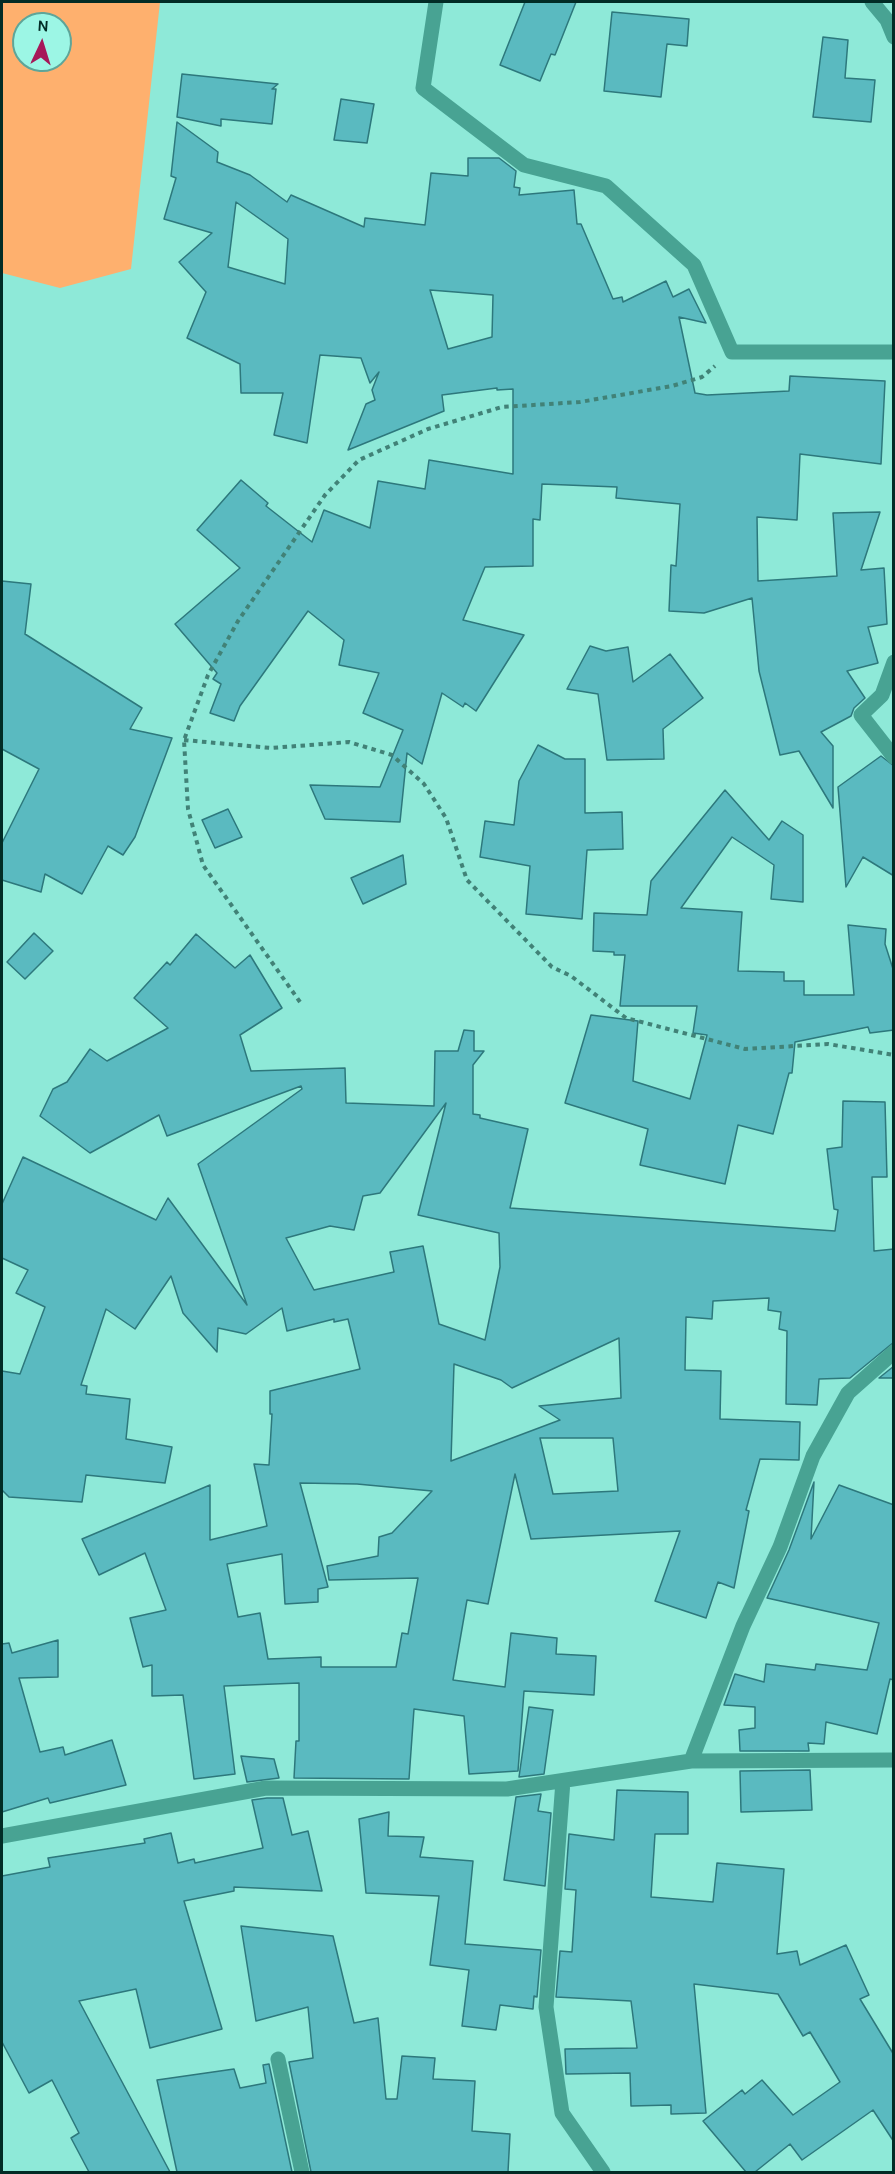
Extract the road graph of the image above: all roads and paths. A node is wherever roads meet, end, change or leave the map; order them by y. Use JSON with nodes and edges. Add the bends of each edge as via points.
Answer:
{"nodes":[{"id":1,"x":436,"y":2,"type":"edge"},
{"id":2,"x":872,"y":2,"type":"edge"},
{"id":3,"x":894,"y":38,"type":"edge"},
{"id":4,"x":732,"y":352,"type":"junction"},
{"id":5,"x":894,"y":352,"type":"edge"},
{"id":6,"x":894,"y":662,"type":"edge"},
{"id":7,"x":184,"y":740,"type":"junction"},
{"id":8,"x":894,"y":757,"type":"edge"},
{"id":9,"x":300,"y":1002,"type":"dead end"},
{"id":10,"x":894,"y":1055,"type":"edge"},
{"id":11,"x":894,"y":1352,"type":"edge"},
{"id":12,"x":894,"y":1760,"type":"edge"},
{"id":13,"x":691,"y":1761,"type":"junction"},
{"id":14,"x":564,"y":1780,"type":"junction"},
{"id":15,"x":2,"y":1836,"type":"edge"},
{"id":16,"x":278,"y":2060,"type":"dead end"},
{"id":17,"x":302,"y":2172,"type":"edge"},
{"id":18,"x":603,"y":2172,"type":"edge"}],
"edges":[{"from":1,"to":4,"type":"street","via":[[423,88],[524,165],[606,186],[694,265]]},
{"from":2,"to":3,"type":"street","via":[[887,20]]},
{"from":4,"to":5,"type":"street"},
{"from":4,"to":7,"type":"path","via":[[702,376],[672,386],[580,402],[502,407],[428,429],[359,459],[325,495],[238,621],[208,675]]},
{"from":6,"to":8,"type":"street","via":[[882,695],[861,715]]},
{"from":7,"to":9,"type":"path","via":[[188,809],[203,865]]},
{"from":7,"to":10,"type":"path","via":[[270,748],[349,742],[392,755],[424,784],[446,818],[467,880],[552,967],[626,1018],[745,1049],[828,1044]]},
{"from":11,"to":13,"type":"street","via":[[848,1393],[813,1456],[780,1547],[743,1626]]},
{"from":12,"to":13,"type":"street"},
{"from":13,"to":14,"type":"street"},
{"from":14,"to":15,"type":"street","via":[[507,1789],[266,1788]]},
{"from":14,"to":18,"type":"street","via":[[546,2007],[562,2113]]},
{"from":16,"to":17,"type":"street"}]}
